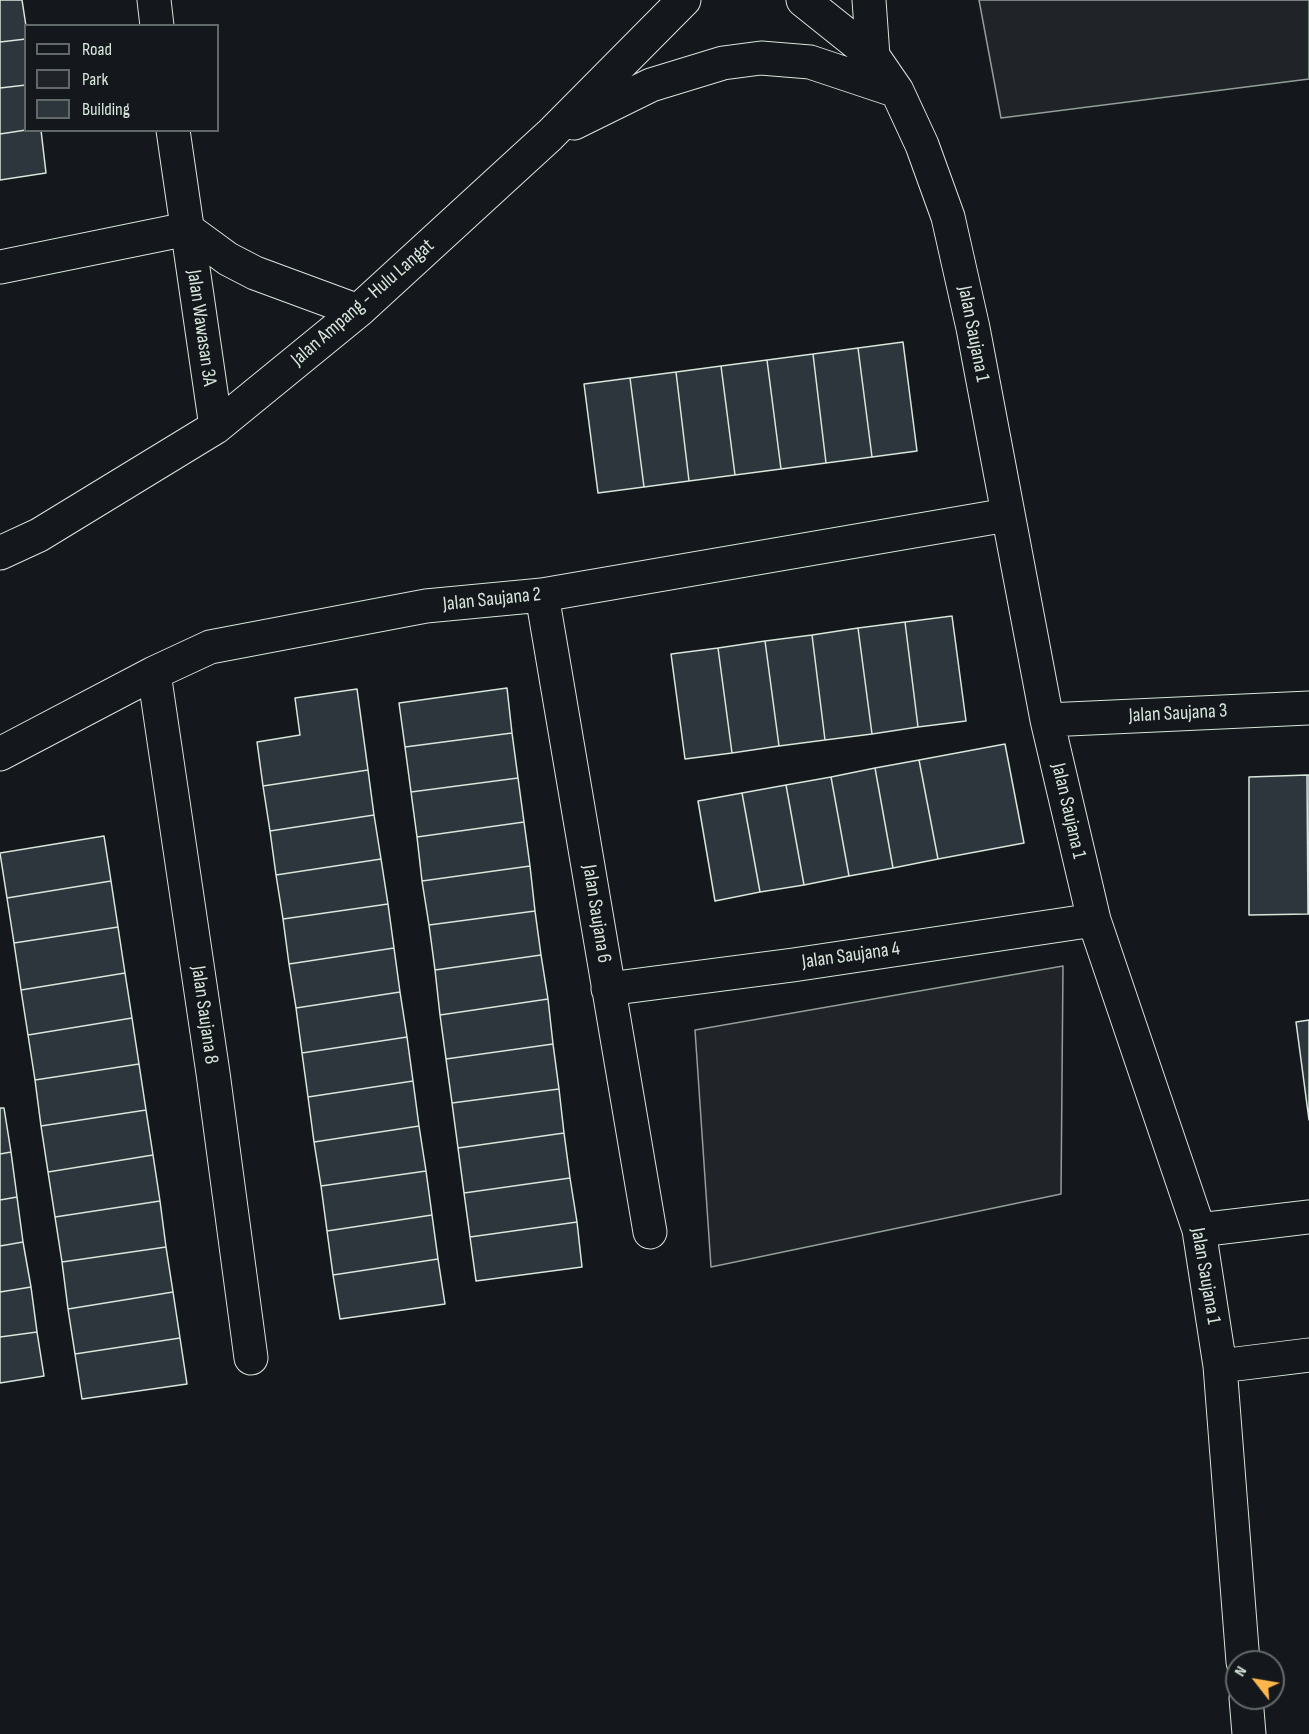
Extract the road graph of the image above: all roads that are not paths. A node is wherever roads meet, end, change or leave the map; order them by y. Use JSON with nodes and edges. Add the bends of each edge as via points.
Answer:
{"nodes":[{"id":1,"x":154,"y":0,"type":"edge"},
{"id":2,"x":684,"y":0,"type":"edge"},
{"id":3,"x":803,"y":0,"type":"edge"},
{"id":4,"x":868,"y":0,"type":"edge"},
{"id":5,"x":157,"y":24,"type":"edge"},
{"id":6,"x":873,"y":56,"type":"junction"},
{"id":7,"x":897,"y":91,"type":"junction"},
{"id":8,"x":173,"y":132,"type":"edge"},
{"id":9,"x":550,"y":135,"type":"junction"},
{"id":10,"x":187,"y":229,"type":"junction"},
{"id":11,"x":0,"y":267,"type":"edge"},
{"id":12,"x":358,"y":311,"type":"junction"},
{"id":13,"x":216,"y":427,"type":"junction"},
{"id":14,"x":1008,"y":515,"type":"junction"},
{"id":15,"x":0,"y":553,"type":"edge"},
{"id":16,"x":542,"y":595,"type":"junction"},
{"id":17,"x":154,"y":673,"type":"junction"},
{"id":18,"x":1309,"y":708,"type":"edge"},
{"id":19,"x":1047,"y":720,"type":"junction"},
{"id":20,"x":0,"y":754,"type":"edge"},
{"id":21,"x":1094,"y":920,"type":"junction"},
{"id":22,"x":608,"y":989,"type":"junction"},
{"id":23,"x":1309,"y":1217,"type":"edge"},
{"id":24,"x":1199,"y":1230,"type":"junction"},
{"id":25,"x":650,"y":1232,"type":"dead end"},
{"id":26,"x":1309,"y":1355,"type":"edge"},
{"id":27,"x":251,"y":1358,"type":"dead end"},
{"id":28,"x":1220,"y":1366,"type":"junction"},
{"id":29,"x":1242,"y":1650,"type":"edge"},
{"id":30,"x":1247,"y":1710,"type":"edge"},
{"id":31,"x":1249,"y":1734,"type":"edge"}],
"edges":[{"from":1,"to":5,"type":"street"},
{"from":2,"to":9,"type":"street","name":"Jalan Ampang - Hulu Langat"},
{"from":3,"to":6,"type":"street","name":"Jalan Saujana 1"},
{"from":4,"to":6,"type":"street"},
{"from":6,"to":7,"type":"street","name":"Jalan Saujana 1"},
{"from":7,"to":9,"type":"street","via":[[810,62],[760,58],[723,63],[651,85]]},
{"from":7,"to":14,"type":"street","name":"Jalan Saujana 1","via":[[922,145],[948,218]]},
{"from":8,"to":10,"type":"street","name":"Jalan Wawasan 3A"},
{"from":9,"to":12,"type":"street","name":"Jalan Ampang - Hulu Langat"},
{"from":10,"to":11,"type":"street"},
{"from":10,"to":12,"type":"street","name":"Jalan Wawasan 3A","via":[[255,273]]},
{"from":10,"to":13,"type":"street","name":"Jalan Wawasan 3A"},
{"from":12,"to":13,"type":"street","name":"Jalan Ampang - Hulu Langat"},
{"from":13,"to":15,"type":"street","name":"Jalan Ampang - Hulu Langat","via":[[39,535]]},
{"from":14,"to":16,"type":"street","name":"Jalan Saujana 2"},
{"from":14,"to":19,"type":"street","name":"Jalan Saujana 1"},
{"from":16,"to":17,"type":"street","name":"Jalan Saujana 2","via":[[426,606],[210,647]]},
{"from":16,"to":22,"type":"street","name":"Jalan Saujana 6"},
{"from":17,"to":20,"type":"street","name":"Jalan Saujana 2"},
{"from":17,"to":27,"type":"street","name":"Jalan Saujana 8"},
{"from":18,"to":19,"type":"street","name":"Jalan Saujana 3"},
{"from":19,"to":21,"type":"street","name":"Jalan Saujana 1"},
{"from":21,"to":22,"type":"street","name":"Jalan Saujana 4"},
{"from":21,"to":24,"type":"street","name":"Jalan Saujana 1"},
{"from":22,"to":25,"type":"street","name":"Jalan Saujana 6"},
{"from":23,"to":24,"type":"street"},
{"from":24,"to":28,"type":"street","name":"Jalan Saujana 1"},
{"from":26,"to":28,"type":"street"},
{"from":28,"to":29,"type":"street","name":"Jalan Saujana 1"},
{"from":30,"to":31,"type":"street"}]}
